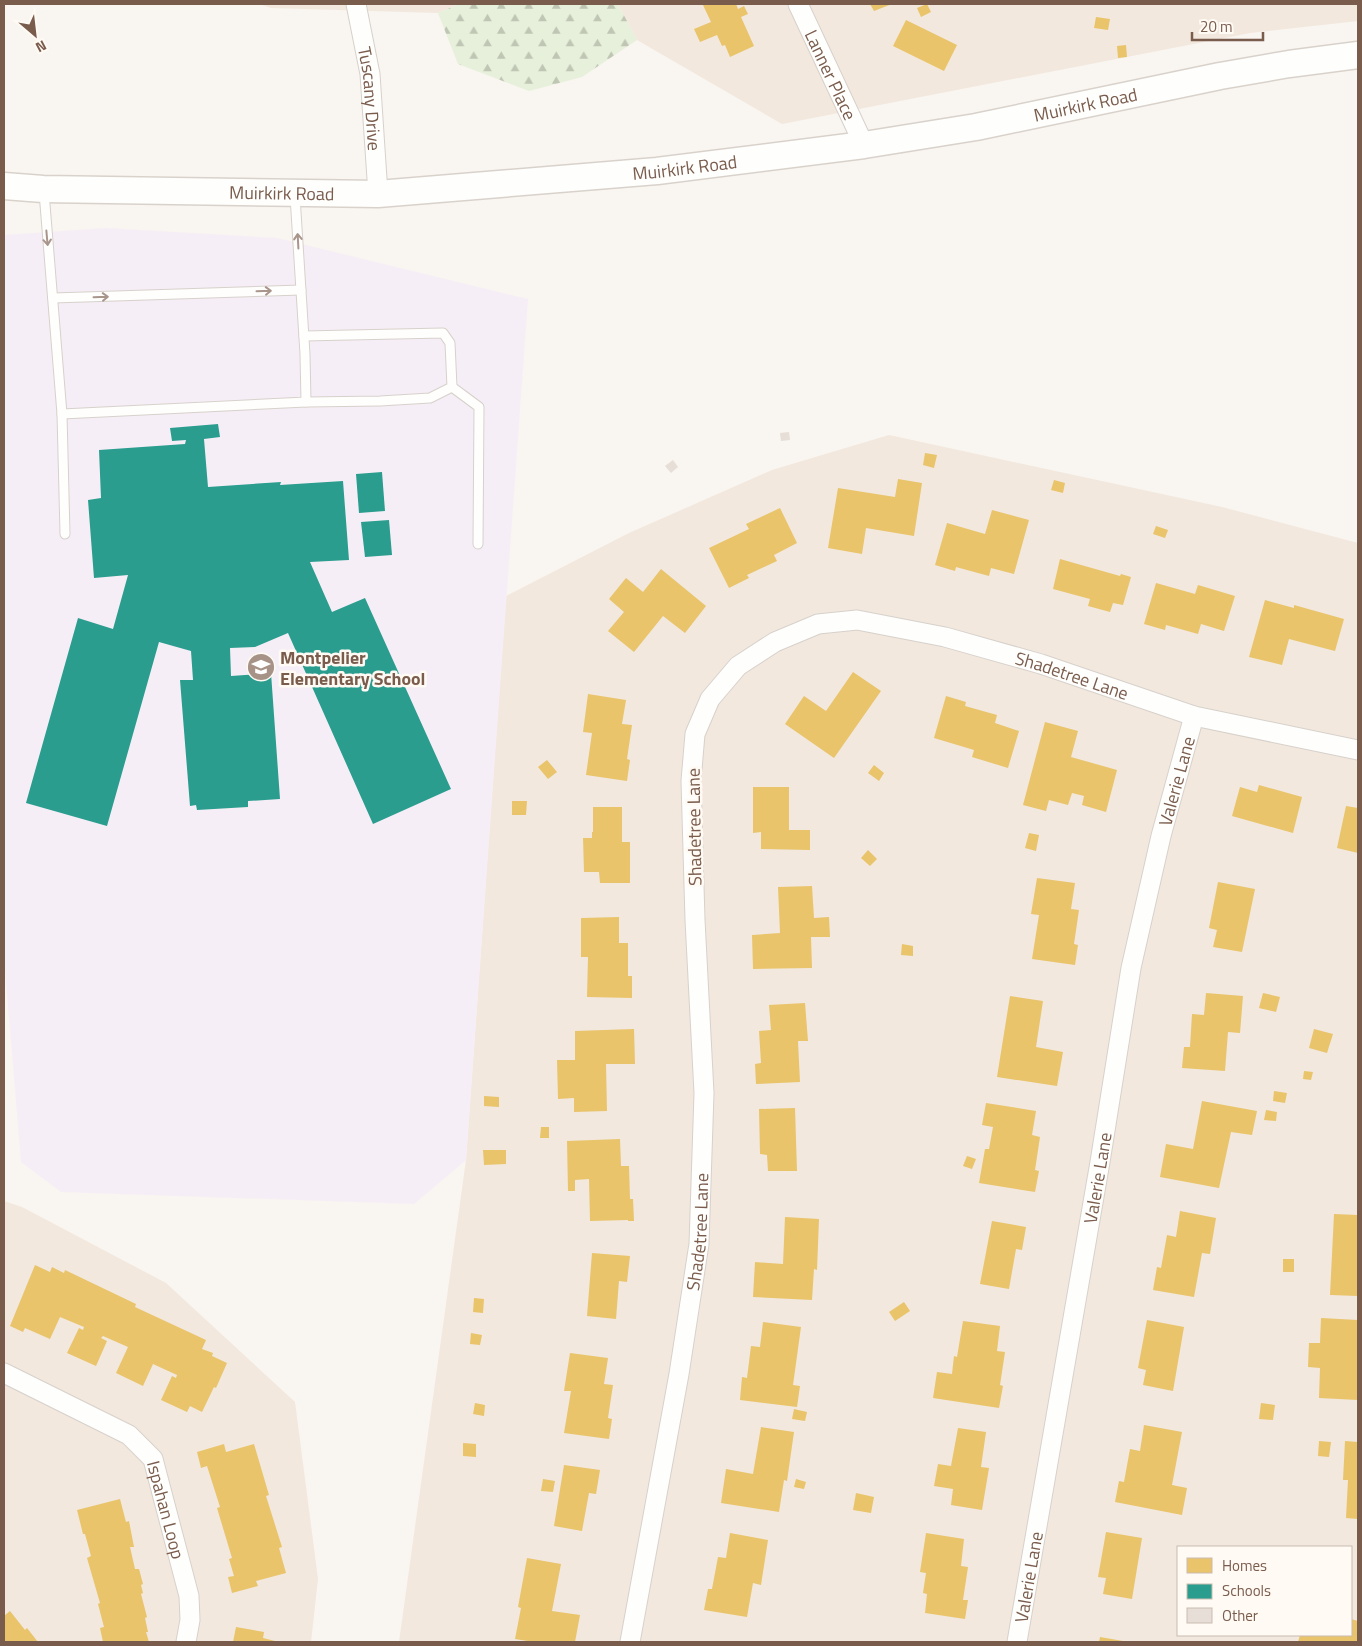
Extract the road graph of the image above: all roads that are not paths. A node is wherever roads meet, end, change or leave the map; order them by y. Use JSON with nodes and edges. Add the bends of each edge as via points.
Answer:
{"nodes":[{"id":1,"x":356,"y":4,"type":"edge"},
{"id":2,"x":798,"y":4,"type":"edge"},
{"id":3,"x":1358,"y":55,"type":"edge"},
{"id":4,"x":864,"y":145,"type":"junction"},
{"id":5,"x":4,"y":186,"type":"edge"},
{"id":6,"x":43,"y":189,"type":"junction"},
{"id":7,"x":295,"y":193,"type":"junction"},
{"id":8,"x":378,"y":194,"type":"junction"},
{"id":9,"x":301,"y":290,"type":"junction"},
{"id":10,"x":53,"y":298,"type":"junction"},
{"id":11,"x":304,"y":336,"type":"junction"},
{"id":12,"x":452,"y":387,"type":"junction"},
{"id":13,"x":306,"y":402,"type":"junction"},
{"id":14,"x":62,"y":414,"type":"junction"},
{"id":15,"x":65,"y":534,"type":"dead end"},
{"id":16,"x":478,"y":544,"type":"dead end"},
{"id":17,"x":1194,"y":716,"type":"junction"},
{"id":18,"x":1358,"y":750,"type":"edge"},
{"id":19,"x":4,"y":1373,"type":"edge"},
{"id":20,"x":186,"y":1642,"type":"edge"},
{"id":21,"x":630,"y":1642,"type":"edge"},
{"id":22,"x":1017,"y":1642,"type":"edge"}],
"edges":[{"from":1,"to":8,"type":"street","name":"Tuscany Drive","via":[[370,74]]},
{"from":2,"to":4,"type":"street","name":"Lanner Place"},
{"from":3,"to":4,"type":"main road","name":"Muirkirk Road","via":[[1220,76],[976,127]]},
{"from":4,"to":8,"type":"main road","name":"Muirkirk Road","via":[[657,171]]},
{"from":5,"to":6,"type":"main road","name":"Muirkirk Road"},
{"from":6,"to":7,"type":"main road","name":"Muirkirk Road"},
{"from":6,"to":10,"type":"lane","one_way":true},
{"from":7,"to":8,"type":"main road","name":"Muirkirk Road"},
{"from":9,"to":7,"type":"lane","one_way":true},
{"from":10,"to":9,"type":"lane","one_way":true},
{"from":9,"to":11,"type":"lane"},
{"from":10,"to":14,"type":"lane"},
{"from":11,"to":12,"type":"lane","via":[[443,333],[450,343]]},
{"from":11,"to":13,"type":"lane"},
{"from":12,"to":13,"type":"lane","via":[[430,398]]},
{"from":12,"to":16,"type":"lane","via":[[479,407]]},
{"from":13,"to":14,"type":"lane"},
{"from":14,"to":15,"type":"lane"},
{"from":17,"to":18,"type":"street","name":"Shadetree Lane"},
{"from":17,"to":21,"type":"street","name":"Shadetree Lane","via":[[1041,664],[945,637],[857,620],[818,624],[775,642],[738,666],[710,699],[695,734],[691,781],[704,1093],[699,1244],[679,1374]]},
{"from":17,"to":22,"type":"street","name":"Valerie Lane","via":[[1161,836],[1131,968]]},
{"from":19,"to":20,"type":"street","name":"Ispahan Loop","via":[[129,1435],[153,1459],[189,1596],[190,1620]]}]}
